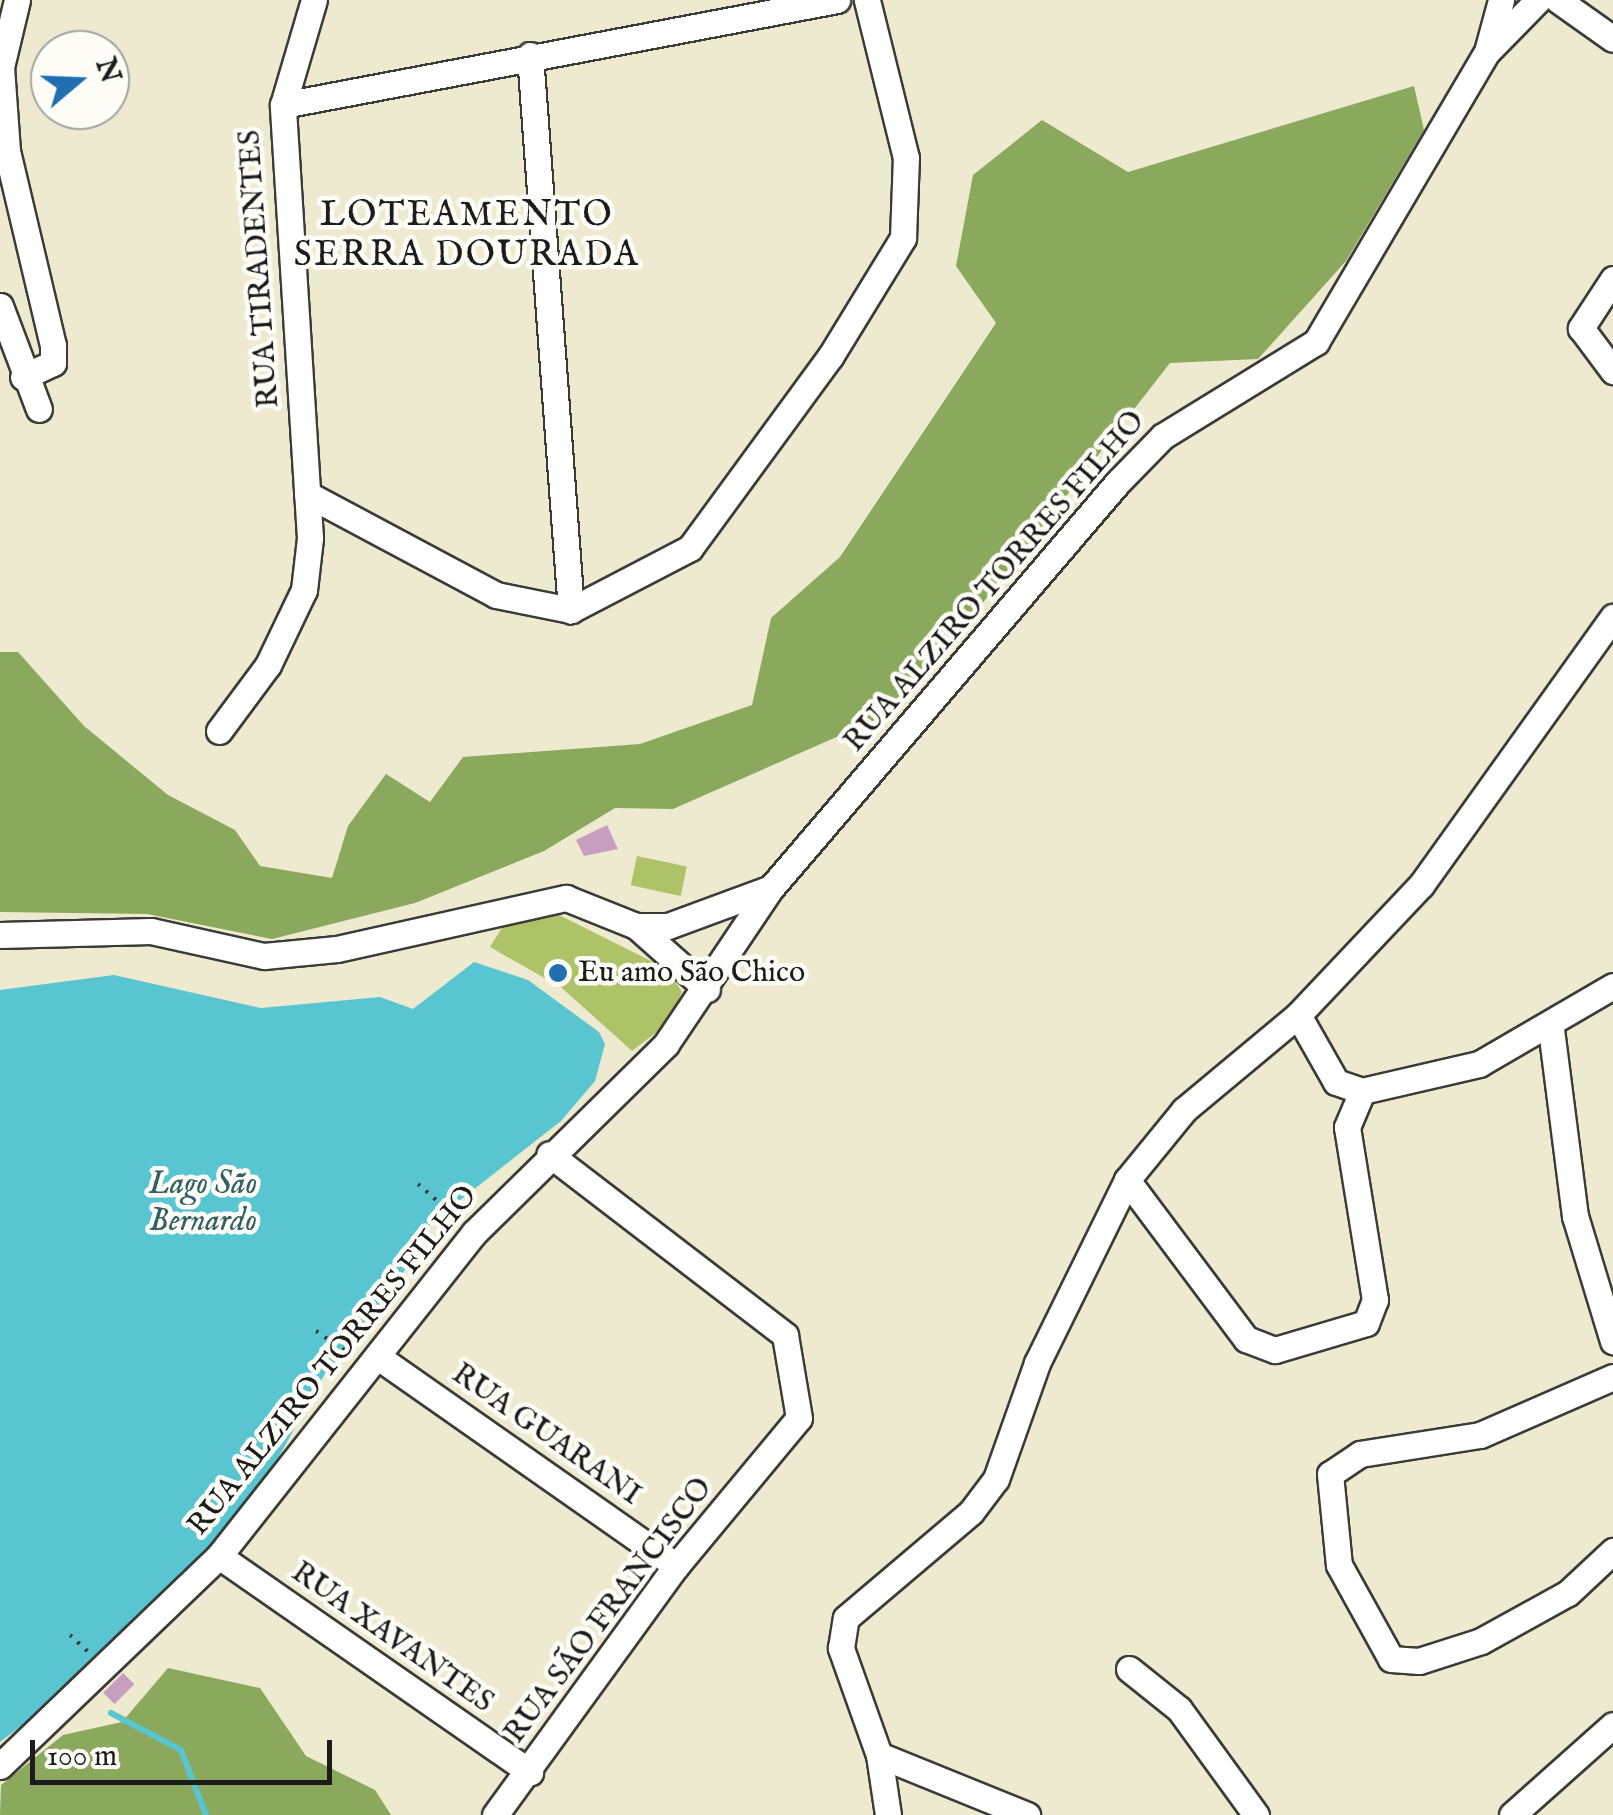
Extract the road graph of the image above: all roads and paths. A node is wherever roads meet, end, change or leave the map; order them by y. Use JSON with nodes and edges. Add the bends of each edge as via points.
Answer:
{"nodes":[{"id":1,"x":16,"y":0,"type":"edge"},
{"id":2,"x":314,"y":0,"type":"edge"},
{"id":3,"x":837,"y":0,"type":"edge"},
{"id":4,"x":867,"y":0,"type":"edge"},
{"id":5,"x":1500,"y":0,"type":"edge"},
{"id":6,"x":1538,"y":0,"type":"edge"},
{"id":7,"x":1558,"y":0,"type":"edge"},
{"id":8,"x":1588,"y":0,"type":"edge"},
{"id":9,"x":1609,"y":36,"type":"edge"},
{"id":10,"x":1488,"y":52,"type":"junction"},
{"id":11,"x":530,"y":54,"type":"junction"},
{"id":12,"x":282,"y":105,"type":"junction"},
{"id":13,"x":1613,"y":278,"type":"edge"},
{"id":14,"x":0,"y":306,"type":"edge"},
{"id":15,"x":1613,"y":371,"type":"edge"},
{"id":16,"x":22,"y":377,"type":"junction"},
{"id":17,"x":39,"y":409,"type":"dead end"},
{"id":18,"x":306,"y":494,"type":"junction"},
{"id":19,"x":571,"y":610,"type":"junction"},
{"id":20,"x":1613,"y":617,"type":"edge"},
{"id":21,"x":218,"y":731,"type":"dead end"},
{"id":22,"x":770,"y":888,"type":"junction"},
{"id":23,"x":636,"y":926,"type":"junction"},
{"id":24,"x":0,"y":936,"type":"edge"},
{"id":25,"x":1613,"y":986,"type":"edge"},
{"id":26,"x":707,"y":989,"type":"junction"},
{"id":27,"x":1298,"y":1015,"type":"junction"},
{"id":28,"x":1551,"y":1029,"type":"junction"},
{"id":29,"x":1362,"y":1091,"type":"junction"},
{"id":30,"x":548,"y":1154,"type":"junction"},
{"id":31,"x":1126,"y":1180,"type":"junction"},
{"id":32,"x":418,"y":1184,"type":"dead end"},
{"id":33,"x":474,"y":1233,"type":"junction"},
{"id":34,"x":1611,"y":1330,"type":"edge"},
{"id":35,"x":316,"y":1332,"type":"dead end"},
{"id":36,"x":378,"y":1357,"type":"junction"},
{"id":37,"x":1613,"y":1377,"type":"edge"},
{"id":38,"x":1613,"y":1551,"type":"edge"},
{"id":39,"x":219,"y":1556,"type":"junction"},
{"id":40,"x":676,"y":1566,"type":"junction"},
{"id":41,"x":70,"y":1635,"type":"dead end"},
{"id":42,"x":88,"y":1652,"type":"dead end"},
{"id":43,"x":1130,"y":1669,"type":"dead end"},
{"id":44,"x":1613,"y":1725,"type":"edge"},
{"id":45,"x":880,"y":1754,"type":"junction"},
{"id":46,"x":0,"y":1766,"type":"edge"},
{"id":47,"x":530,"y":1772,"type":"junction"},
{"id":48,"x":495,"y":1815,"type":"edge"},
{"id":49,"x":888,"y":1815,"type":"edge"},
{"id":50,"x":1027,"y":1815,"type":"edge"},
{"id":51,"x":1256,"y":1815,"type":"edge"},
{"id":52,"x":1512,"y":1815,"type":"edge"}],
"edges":[{"from":1,"to":16,"type":"street","via":[[1,68],[7,151],[54,345],[53,363]]},
{"from":2,"to":12,"type":"street","name":"RUA TIRADENTES"},
{"from":3,"to":11,"type":"street"},
{"from":4,"to":19,"type":"street","via":[[906,158],[903,238],[830,357],[690,548]]},
{"from":5,"to":10,"type":"street","name":"RUA ALZIRO TORRES FILHO"},
{"from":6,"to":10,"type":"street","name":"RUA ALZIRO TORRES FILHO"},
{"from":7,"to":9,"type":"street"},
{"from":8,"to":9,"type":"street"},
{"from":10,"to":22,"type":"street","name":"RUA ALZIRO TORRES FILHO","via":[[1316,342],[1163,436]]},
{"from":11,"to":12,"type":"street"},
{"from":11,"to":19,"type":"street"},
{"from":12,"to":18,"type":"street","name":"RUA TIRADENTES"},
{"from":13,"to":15,"type":"street","via":[[1581,328]]},
{"from":14,"to":16,"type":"street"},
{"from":16,"to":17,"type":"street"},
{"from":18,"to":19,"type":"street","via":[[496,595]]},
{"from":18,"to":21,"type":"street","name":"RUA TIRADENTES","via":[[304,590],[268,665]]},
{"from":20,"to":27,"type":"street","via":[[1421,885]]},
{"from":22,"to":23,"type":"street","via":[[668,926]]},
{"from":22,"to":26,"type":"street","name":"RUA ALZIRO TORRES FILHO"},
{"from":23,"to":24,"type":"street","via":[[566,898],[337,950],[264,956],[150,931]]},
{"from":23,"to":26,"type":"street"},
{"from":25,"to":28,"type":"street"},
{"from":26,"to":30,"type":"street","name":"RUA ALZIRO TORRES FILHO","via":[[666,1044]]},
{"from":27,"to":29,"type":"street","via":[[1336,1082]]},
{"from":27,"to":31,"type":"street","via":[[1184,1110]]},
{"from":28,"to":29,"type":"street","via":[[1479,1064]]},
{"from":28,"to":34,"type":"street","via":[[1574,1216]]},
{"from":29,"to":31,"type":"street","via":[[1347,1127],[1376,1300],[1366,1323],[1274,1350],[1246,1338]]},
{"from":30,"to":33,"type":"street","name":"RUA ALZIRO TORRES FILHO"},
{"from":30,"to":40,"type":"street","name":"RUA SÃO FRANCISCO","via":[[785,1335],[794,1360],[799,1418]]},
{"from":31,"to":45,"type":"street","via":[[1037,1362],[996,1479],[971,1512],[846,1618],[841,1648]]},
{"from":32,"to":33,"type":"path"},
{"from":33,"to":36,"type":"street","name":"RUA ALZIRO TORRES FILHO"},
{"from":35,"to":36,"type":"path","via":[[338,1352]]},
{"from":36,"to":39,"type":"street","name":"RUA ALZIRO TORRES FILHO"},
{"from":36,"to":40,"type":"street","name":"RUA GUARANI"},
{"from":37,"to":38,"type":"street","via":[[1480,1435],[1360,1454],[1330,1474],[1340,1565],[1391,1659],[1419,1661],[1481,1642],[1568,1592]]},
{"from":39,"to":46,"type":"street","name":"RUA ALZIRO TORRES FILHO"},
{"from":39,"to":47,"type":"street","name":"RUA XAVANTES"},
{"from":40,"to":47,"type":"street","name":"RUA SÃO FRANCISCO"},
{"from":41,"to":42,"type":"path"},
{"from":43,"to":51,"type":"street","via":[[1178,1709]]},
{"from":44,"to":52,"type":"street"},
{"from":45,"to":49,"type":"street"},
{"from":45,"to":50,"type":"street"},
{"from":47,"to":48,"type":"street","name":"RUA SÃO FRANCISCO"}]}
